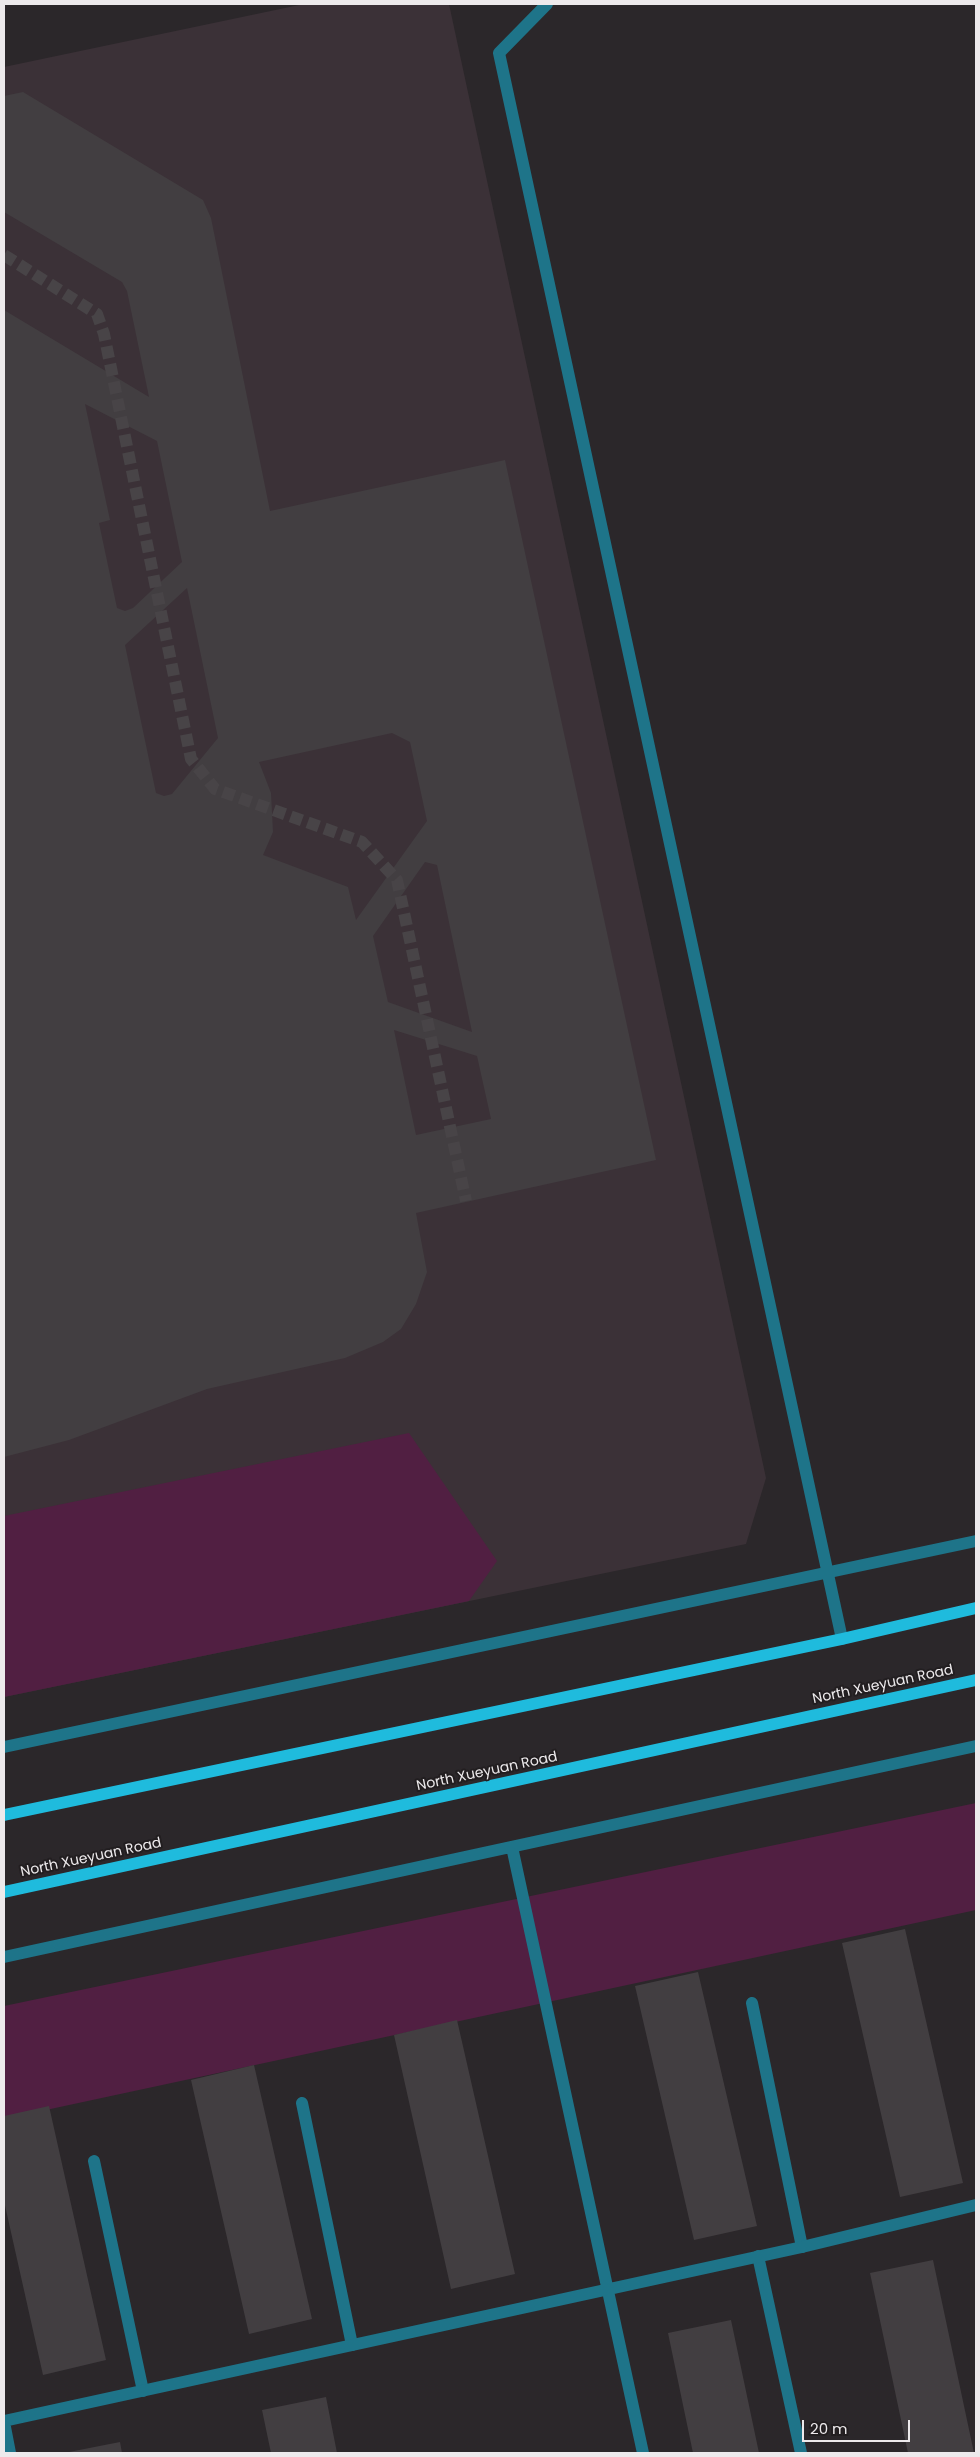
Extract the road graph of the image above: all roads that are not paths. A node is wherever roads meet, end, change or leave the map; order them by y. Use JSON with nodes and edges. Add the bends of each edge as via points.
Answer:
{"nodes":[{"id":1,"x":547,"y":4,"type":"edge"},
{"id":2,"x":976,"y":1541,"type":"edge"},
{"id":3,"x":828,"y":1574,"type":"junction"},
{"id":4,"x":976,"y":1608,"type":"edge"},
{"id":5,"x":842,"y":1639,"type":"junction"},
{"id":6,"x":976,"y":1680,"type":"edge"},
{"id":7,"x":976,"y":1746,"type":"edge"},
{"id":8,"x":4,"y":1747,"type":"edge"},
{"id":9,"x":4,"y":1815,"type":"edge"},
{"id":10,"x":512,"y":1847,"type":"junction"},
{"id":11,"x":4,"y":1892,"type":"edge"},
{"id":12,"x":4,"y":1957,"type":"edge"},
{"id":13,"x":752,"y":2003,"type":"dead end"},
{"id":14,"x":302,"y":2102,"type":"dead end"},
{"id":15,"x":94,"y":2160,"type":"dead end"},
{"id":16,"x":976,"y":2205,"type":"edge"},
{"id":17,"x":802,"y":2247,"type":"junction"},
{"id":18,"x":758,"y":2256,"type":"junction"},
{"id":19,"x":608,"y":2289,"type":"junction"},
{"id":20,"x":352,"y":2345,"type":"junction"},
{"id":21,"x":143,"y":2391,"type":"junction"},
{"id":22,"x":4,"y":2422,"type":"edge"},
{"id":23,"x":10,"y":2453,"type":"edge"},
{"id":24,"x":643,"y":2453,"type":"edge"},
{"id":25,"x":801,"y":2453,"type":"edge"}],
"edges":[{"from":1,"to":3,"type":"street","via":[[500,53]]},
{"from":2,"to":3,"type":"street"},
{"from":3,"to":5,"type":"street"},
{"from":3,"to":8,"type":"street"},
{"from":4,"to":5,"type":"main road"},
{"from":5,"to":9,"type":"main road"},
{"from":6,"to":11,"type":"main road","name":"North Xueyuan Road"},
{"from":7,"to":10,"type":"street"},
{"from":10,"to":12,"type":"street"},
{"from":10,"to":19,"type":"street"},
{"from":13,"to":17,"type":"street"},
{"from":14,"to":20,"type":"street"},
{"from":15,"to":21,"type":"street"},
{"from":16,"to":17,"type":"street"},
{"from":17,"to":18,"type":"street"},
{"from":18,"to":19,"type":"street"},
{"from":18,"to":25,"type":"street"},
{"from":19,"to":20,"type":"street"},
{"from":19,"to":24,"type":"street"},
{"from":20,"to":21,"type":"street"},
{"from":21,"to":22,"type":"street"},
{"from":22,"to":23,"type":"street"}]}
